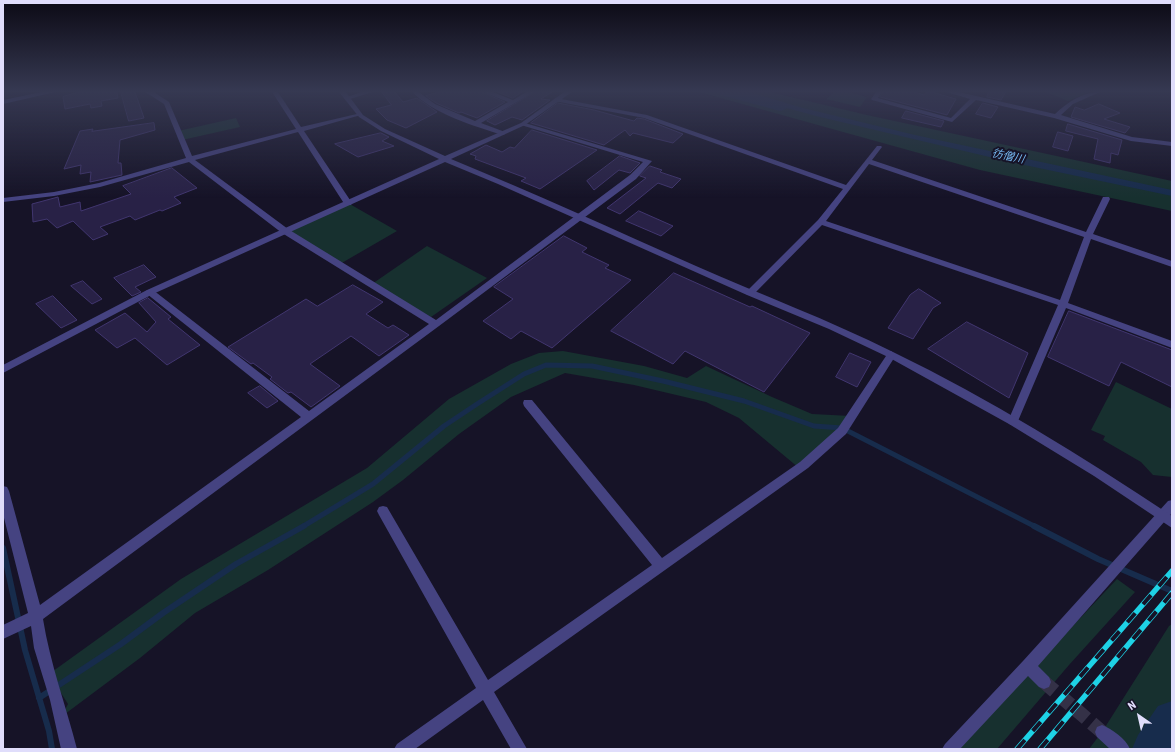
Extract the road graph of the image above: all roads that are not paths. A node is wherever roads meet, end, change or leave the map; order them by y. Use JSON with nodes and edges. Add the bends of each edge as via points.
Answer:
{"nodes":[{"id":1,"x":177,"y":127,"type":"edge"},
{"id":2,"x":307,"y":127,"type":"edge"},
{"id":3,"x":379,"y":127,"type":"edge"},
{"id":4,"x":487,"y":127,"type":"edge"},
{"id":5,"x":516,"y":127,"type":"edge"},
{"id":6,"x":533,"y":127,"type":"edge"},
{"id":7,"x":676,"y":127,"type":"edge"},
{"id":8,"x":1092,"y":127,"type":"edge"},
{"id":9,"x":300,"y":129,"type":"junction"},
{"id":10,"x":503,"y":133,"type":"junction"},
{"id":11,"x":1172,"y":144,"type":"edge"},
{"id":12,"x":879,"y":147,"type":"dead end"},
{"id":13,"x":190,"y":159,"type":"junction"},
{"id":14,"x":447,"y":160,"type":"junction"},
{"id":15,"x":870,"y":162,"type":"junction"},
{"id":16,"x":848,"y":188,"type":"junction"},
{"id":17,"x":1106,"y":199,"type":"dead end"},
{"id":18,"x":3,"y":200,"type":"edge"},
{"id":19,"x":348,"y":203,"type":"junction"},
{"id":20,"x":580,"y":217,"type":"junction"},
{"id":21,"x":821,"y":222,"type":"junction"},
{"id":22,"x":285,"y":231,"type":"junction"},
{"id":23,"x":1088,"y":236,"type":"junction"},
{"id":24,"x":1172,"y":264,"type":"edge"},
{"id":25,"x":150,"y":292,"type":"junction"},
{"id":26,"x":750,"y":293,"type":"junction"},
{"id":27,"x":1063,"y":304,"type":"junction"},
{"id":28,"x":436,"y":324,"type":"junction"},
{"id":29,"x":1172,"y":346,"type":"edge"},
{"id":30,"x":891,"y":355,"type":"junction"},
{"id":31,"x":3,"y":369,"type":"edge"},
{"id":32,"x":528,"y":403,"type":"dead end"},
{"id":33,"x":309,"y":417,"type":"junction"},
{"id":34,"x":1013,"y":421,"type":"junction"},
{"id":35,"x":3,"y":491,"type":"edge"},
{"id":36,"x":1172,"y":505,"type":"edge"},
{"id":37,"x":383,"y":511,"type":"dead end"},
{"id":38,"x":1167,"y":520,"type":"edge"},
{"id":39,"x":661,"y":566,"type":"junction"},
{"id":40,"x":36,"y":616,"type":"junction"},
{"id":41,"x":3,"y":632,"type":"edge"},
{"id":42,"x":1028,"y":666,"type":"junction"},
{"id":43,"x":1044,"y":682,"type":"tunnel mouth"},
{"id":44,"x":486,"y":691,"type":"junction"},
{"id":45,"x":1102,"y":732,"type":"tunnel mouth"},
{"id":46,"x":69,"y":749,"type":"edge"},
{"id":47,"x":402,"y":749,"type":"edge"},
{"id":48,"x":519,"y":749,"type":"edge"},
{"id":49,"x":950,"y":749,"type":"edge"},
{"id":50,"x":1122,"y":749,"type":"edge"}],
"edges":[{"from":1,"to":13,"type":"street"},
{"from":2,"to":9,"type":"street"},
{"from":3,"to":14,"type":"street"},
{"from":4,"to":10,"type":"street"},
{"from":5,"to":10,"type":"street"},
{"from":6,"to":20,"type":"street","via":[[648,161],[633,177]]},
{"from":7,"to":16,"type":"street"},
{"from":8,"to":11,"type":"street","via":[[1131,139]]},
{"from":9,"to":13,"type":"street"},
{"from":9,"to":19,"type":"street"},
{"from":10,"to":14,"type":"street"},
{"from":12,"to":15,"type":"street"},
{"from":13,"to":18,"type":"street","via":[[100,185]]},
{"from":13,"to":22,"type":"street"},
{"from":14,"to":19,"type":"street"},
{"from":14,"to":20,"type":"street"},
{"from":15,"to":16,"type":"street"},
{"from":15,"to":23,"type":"street"},
{"from":16,"to":21,"type":"street"},
{"from":17,"to":23,"type":"street"},
{"from":19,"to":22,"type":"street"},
{"from":20,"to":26,"type":"street"},
{"from":20,"to":28,"type":"street"},
{"from":21,"to":26,"type":"street"},
{"from":21,"to":27,"type":"street"},
{"from":22,"to":25,"type":"street"},
{"from":22,"to":28,"type":"street"},
{"from":23,"to":24,"type":"street"},
{"from":23,"to":27,"type":"street"},
{"from":25,"to":31,"type":"street"},
{"from":25,"to":33,"type":"street"},
{"from":26,"to":30,"type":"street"},
{"from":27,"to":29,"type":"street"},
{"from":27,"to":34,"type":"street"},
{"from":28,"to":33,"type":"street"},
{"from":30,"to":34,"type":"street"},
{"from":30,"to":39,"type":"street","via":[[842,431],[804,465]]},
{"from":32,"to":39,"type":"street"},
{"from":33,"to":40,"type":"street"},
{"from":34,"to":38,"type":"street","via":[[1098,473]]},
{"from":35,"to":40,"type":"street"},
{"from":36,"to":38,"type":"street"},
{"from":37,"to":44,"type":"street"},
{"from":38,"to":42,"type":"street"},
{"from":39,"to":44,"type":"street"},
{"from":40,"to":41,"type":"street"},
{"from":40,"to":46,"type":"street"},
{"from":42,"to":43,"type":"street"},
{"from":42,"to":49,"type":"street"},
{"from":44,"to":47,"type":"street"},
{"from":44,"to":48,"type":"street"},
{"from":45,"to":50,"type":"street"}]}
